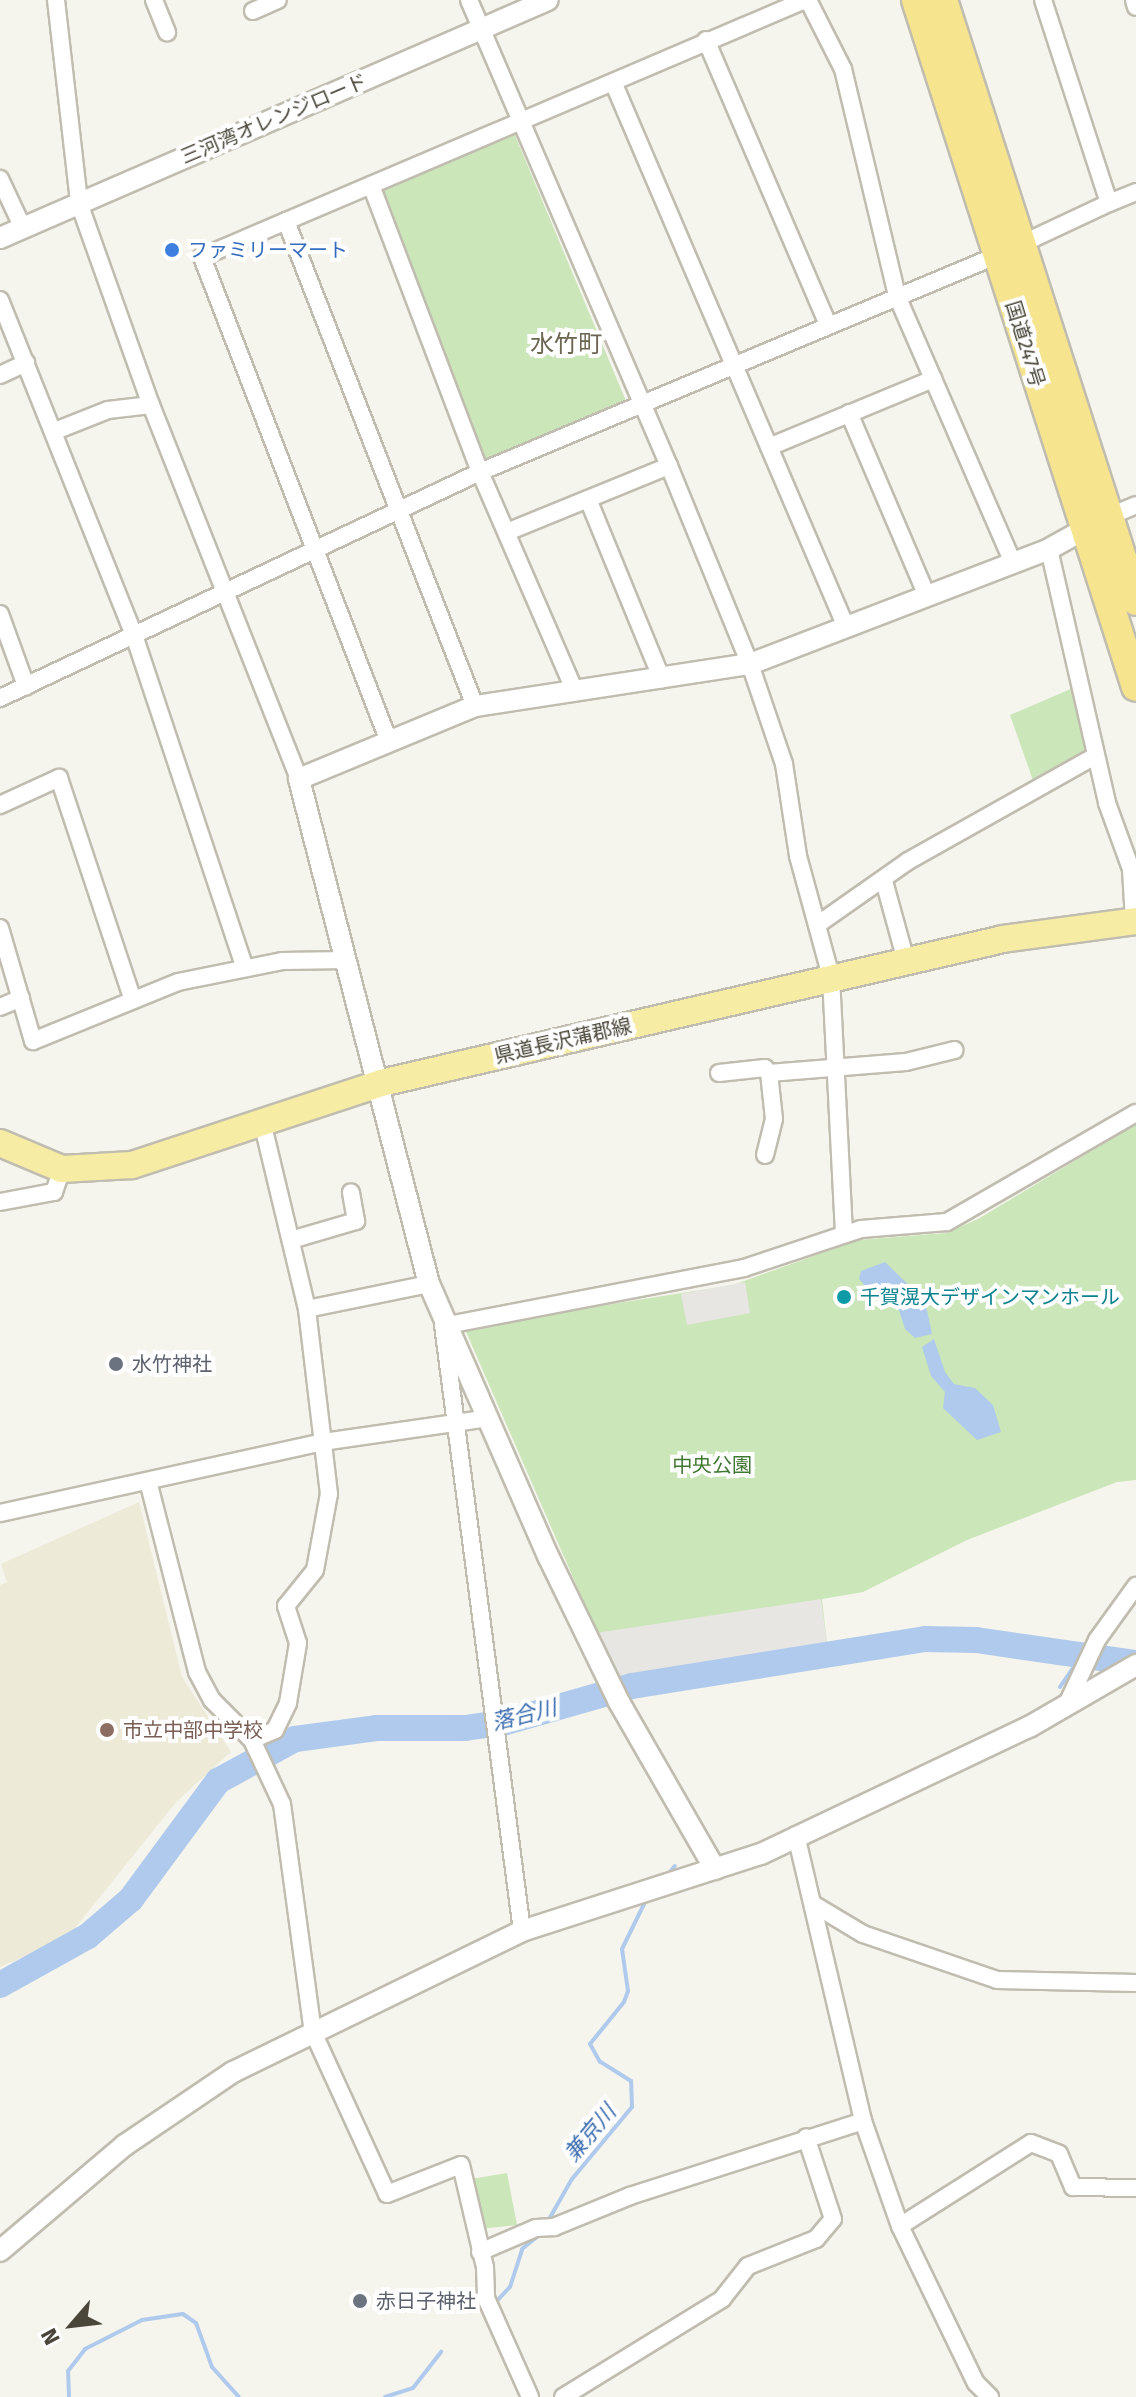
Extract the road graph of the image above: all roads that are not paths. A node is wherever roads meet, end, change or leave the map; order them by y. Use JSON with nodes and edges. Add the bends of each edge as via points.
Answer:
{"nodes":[{"id":1,"x":56,"y":0,"type":"edge"},
{"id":2,"x":154,"y":0,"type":"edge"},
{"id":3,"x":278,"y":0,"type":"edge"},
{"id":4,"x":469,"y":0,"type":"edge"},
{"id":5,"x":548,"y":0,"type":"edge"},
{"id":6,"x":806,"y":0,"type":"edge"},
{"id":7,"x":916,"y":0,"type":"edge"},
{"id":8,"x":943,"y":0,"type":"edge"},
{"id":9,"x":1043,"y":0,"type":"edge"},
{"id":10,"x":1134,"y":0,"type":"edge"},
{"id":11,"x":1136,"y":7,"type":"edge"},
{"id":12,"x":253,"y":11,"type":"dead end"},
{"id":13,"x":482,"y":29,"type":"junction"},
{"id":14,"x":167,"y":32,"type":"dead end"},
{"id":15,"x":706,"y":40,"type":"junction"},
{"id":16,"x":613,"y":82,"type":"junction"},
{"id":17,"x":518,"y":121,"type":"junction"},
{"id":18,"x":0,"y":179,"type":"edge"},
{"id":19,"x":371,"y":185,"type":"junction"},
{"id":20,"x":1136,"y":192,"type":"edge"},
{"id":21,"x":79,"y":203,"type":"junction"},
{"id":22,"x":1109,"y":203,"type":"junction"},
{"id":23,"x":286,"y":221,"type":"junction"},
{"id":24,"x":23,"y":228,"type":"junction"},
{"id":25,"x":0,"y":238,"type":"edge"},
{"id":26,"x":1009,"y":249,"type":"junction"},
{"id":27,"x":897,"y":296,"type":"junction"},
{"id":28,"x":0,"y":300,"type":"edge"},
{"id":29,"x":828,"y":324,"type":"junction"},
{"id":30,"x":26,"y":363,"type":"junction"},
{"id":31,"x":733,"y":364,"type":"junction"},
{"id":32,"x":0,"y":375,"type":"edge"},
{"id":33,"x":933,"y":379,"type":"junction"},
{"id":34,"x":641,"y":403,"type":"junction"},
{"id":35,"x":151,"y":405,"type":"junction"},
{"id":36,"x":849,"y":413,"type":"junction"},
{"id":37,"x":55,"y":431,"type":"junction"},
{"id":38,"x":769,"y":447,"type":"junction"},
{"id":39,"x":669,"y":466,"type":"junction"},
{"id":40,"x":480,"y":472,"type":"junction"},
{"id":41,"x":588,"y":499,"type":"junction"},
{"id":42,"x":1136,"y":505,"type":"edge"},
{"id":43,"x":395,"y":512,"type":"junction"},
{"id":44,"x":1096,"y":523,"type":"junction"},
{"id":45,"x":507,"y":532,"type":"junction"},
{"id":46,"x":1049,"y":549,"type":"junction"},
{"id":47,"x":314,"y":550,"type":"junction"},
{"id":48,"x":1013,"y":563,"type":"junction"},
{"id":49,"x":226,"y":591,"type":"junction"},
{"id":50,"x":927,"y":596,"type":"junction"},
{"id":51,"x":1136,"y":601,"type":"edge"},
{"id":52,"x":0,"y":614,"type":"edge"},
{"id":53,"x":846,"y":627,"type":"junction"},
{"id":54,"x":134,"y":635,"type":"junction"},
{"id":55,"x":750,"y":664,"type":"junction"},
{"id":56,"x":662,"y":679,"type":"junction"},
{"id":57,"x":26,"y":686,"type":"junction"},
{"id":58,"x":1136,"y":687,"type":"edge"},
{"id":59,"x":575,"y":692,"type":"junction"},
{"id":60,"x":0,"y":698,"type":"edge"},
{"id":61,"x":475,"y":706,"type":"junction"},
{"id":62,"x":388,"y":739,"type":"junction"},
{"id":63,"x":1095,"y":756,"type":"junction"},
{"id":64,"x":299,"y":779,"type":"junction"},
{"id":65,"x":0,"y":805,"type":"edge"},
{"id":66,"x":884,"y":881,"type":"junction"},
{"id":67,"x":1135,"y":921,"type":"edge"},
{"id":68,"x":817,"y":925,"type":"junction"},
{"id":69,"x":0,"y":928,"type":"edge"},
{"id":70,"x":347,"y":960,"type":"junction"},
{"id":71,"x":906,"y":961,"type":"junction"},
{"id":72,"x":245,"y":968,"type":"junction"},
{"id":73,"x":831,"y":977,"type":"junction"},
{"id":74,"x":21,"y":998,"type":"junction"},
{"id":75,"x":133,"y":1000,"type":"junction"},
{"id":76,"x":0,"y":1007,"type":"edge"},
{"id":77,"x":955,"y":1050,"type":"dead end"},
{"id":78,"x":837,"y":1069,"type":"junction"},
{"id":79,"x":719,"y":1073,"type":"dead end"},
{"id":80,"x":769,"y":1073,"type":"junction"},
{"id":81,"x":381,"y":1083,"type":"junction"},
{"id":82,"x":1136,"y":1113,"type":"edge"},
{"id":83,"x":262,"y":1121,"type":"junction"},
{"id":84,"x":0,"y":1143,"type":"edge"},
{"id":85,"x":765,"y":1155,"type":"dead end"},
{"id":86,"x":62,"y":1169,"type":"junction"},
{"id":87,"x":351,"y":1192,"type":"dead end"},
{"id":88,"x":0,"y":1202,"type":"edge"},
{"id":89,"x":844,"y":1233,"type":"junction"},
{"id":90,"x":291,"y":1240,"type":"junction"},
{"id":91,"x":429,"y":1284,"type":"junction"},
{"id":92,"x":307,"y":1309,"type":"junction"},
{"id":93,"x":444,"y":1317,"type":"junction"},
{"id":94,"x":489,"y":1418,"type":"junction"},
{"id":95,"x":457,"y":1424,"type":"junction"},
{"id":96,"x":323,"y":1442,"type":"junction"},
{"id":97,"x":148,"y":1481,"type":"junction"},
{"id":98,"x":0,"y":1513,"type":"edge"},
{"id":99,"x":1136,"y":1586,"type":"edge"},
{"id":100,"x":1129,"y":1669,"type":"edge"},
{"id":101,"x":1068,"y":1702,"type":"junction"},
{"id":102,"x":253,"y":1741,"type":"junction"},
{"id":103,"x":796,"y":1835,"type":"junction"},
{"id":104,"x":715,"y":1869,"type":"junction"},
{"id":105,"x":813,"y":1904,"type":"junction"},
{"id":106,"x":522,"y":1931,"type":"junction"},
{"id":107,"x":1136,"y":1983,"type":"edge"},
{"id":108,"x":313,"y":2032,"type":"junction"},
{"id":109,"x":863,"y":2121,"type":"junction"},
{"id":110,"x":806,"y":2137,"type":"junction"},
{"id":111,"x":1136,"y":2188,"type":"edge"},
{"id":112,"x":900,"y":2226,"type":"junction"},
{"id":113,"x":0,"y":2251,"type":"edge"},
{"id":114,"x":480,"y":2252,"type":"junction"},
{"id":115,"x":530,"y":2397,"type":"edge"},
{"id":116,"x":563,"y":2397,"type":"edge"},
{"id":117,"x":990,"y":2397,"type":"edge"}],
"edges":[{"from":1,"to":21,"type":"street"},
{"from":2,"to":14,"type":"street"},
{"from":3,"to":12,"type":"street"},
{"from":4,"to":13,"type":"street"},
{"from":5,"to":13,"type":"street","name":"三河湾オレンジロード"},
{"from":6,"to":15,"type":"street"},
{"from":6,"to":27,"type":"street","via":[[843,69]]},
{"from":7,"to":26,"type":"highway","name":"国道247号"},
{"from":8,"to":26,"type":"highway","name":"国道247号"},
{"from":9,"to":22,"type":"street"},
{"from":10,"to":11,"type":"street"},
{"from":13,"to":17,"type":"street"},
{"from":13,"to":21,"type":"street","name":"三河湾オレンジロード"},
{"from":15,"to":16,"type":"street"},
{"from":15,"to":29,"type":"street"},
{"from":16,"to":17,"type":"street"},
{"from":16,"to":31,"type":"street"},
{"from":17,"to":19,"type":"street"},
{"from":17,"to":34,"type":"street"},
{"from":18,"to":24,"type":"street"},
{"from":19,"to":23,"type":"street"},
{"from":19,"to":40,"type":"street"},
{"from":20,"to":22,"type":"street"},
{"from":21,"to":24,"type":"street","name":"三河湾オレンジロード"},
{"from":21,"to":35,"type":"street"},
{"from":22,"to":26,"type":"street"},
{"from":23,"to":43,"type":"street"},
{"from":23,"to":47,"type":"street","via":[[202,257]]},
{"from":24,"to":25,"type":"street","name":"三河湾オレンジロード"},
{"from":26,"to":27,"type":"street"},
{"from":26,"to":44,"type":"highway","name":"国道247号"},
{"from":27,"to":29,"type":"street"},
{"from":27,"to":33,"type":"street"},
{"from":28,"to":30,"type":"street"},
{"from":29,"to":31,"type":"street"},
{"from":30,"to":32,"type":"street"},
{"from":30,"to":37,"type":"street"},
{"from":31,"to":34,"type":"street"},
{"from":31,"to":38,"type":"street"},
{"from":33,"to":36,"type":"street"},
{"from":33,"to":48,"type":"street"},
{"from":34,"to":39,"type":"street"},
{"from":34,"to":40,"type":"street"},
{"from":35,"to":37,"type":"street","via":[[108,410]]},
{"from":35,"to":49,"type":"street"},
{"from":36,"to":38,"type":"street"},
{"from":36,"to":50,"type":"street"},
{"from":37,"to":54,"type":"street"},
{"from":38,"to":53,"type":"street"},
{"from":39,"to":41,"type":"street"},
{"from":39,"to":55,"type":"street"},
{"from":40,"to":43,"type":"street"},
{"from":40,"to":45,"type":"street"},
{"from":41,"to":45,"type":"street"},
{"from":41,"to":56,"type":"street"},
{"from":42,"to":44,"type":"street"},
{"from":43,"to":47,"type":"street"},
{"from":43,"to":61,"type":"street"},
{"from":44,"to":46,"type":"street"},
{"from":44,"to":51,"type":"highway","name":"国道247号"},
{"from":44,"to":58,"type":"highway","name":"国道247号"},
{"from":45,"to":59,"type":"street"},
{"from":46,"to":48,"type":"street"},
{"from":46,"to":63,"type":"street"},
{"from":47,"to":49,"type":"street"},
{"from":47,"to":62,"type":"street"},
{"from":48,"to":50,"type":"street"},
{"from":49,"to":54,"type":"street"},
{"from":49,"to":64,"type":"street"},
{"from":50,"to":53,"type":"street"},
{"from":52,"to":57,"type":"street"},
{"from":53,"to":55,"type":"street"},
{"from":54,"to":57,"type":"street"},
{"from":54,"to":72,"type":"street"},
{"from":55,"to":56,"type":"street"},
{"from":55,"to":68,"type":"street","via":[[784,764],[798,856]]},
{"from":56,"to":59,"type":"street"},
{"from":57,"to":60,"type":"street"},
{"from":59,"to":61,"type":"street"},
{"from":61,"to":62,"type":"street"},
{"from":62,"to":64,"type":"street"},
{"from":63,"to":66,"type":"street","via":[[908,861]]},
{"from":63,"to":67,"type":"street","via":[[1131,869]]},
{"from":64,"to":70,"type":"street"},
{"from":65,"to":75,"type":"street","via":[[59,778]]},
{"from":66,"to":68,"type":"street"},
{"from":66,"to":71,"type":"street"},
{"from":67,"to":71,"type":"main road","name":"県道長沢蒲郡線","via":[[1003,939]]},
{"from":68,"to":73,"type":"street"},
{"from":69,"to":74,"type":"street"},
{"from":70,"to":72,"type":"street","via":[[282,961]]},
{"from":70,"to":81,"type":"street"},
{"from":71,"to":73,"type":"main road","name":"県道長沢蒲郡線"},
{"from":72,"to":75,"type":"street","via":[[178,982]]},
{"from":73,"to":78,"type":"street"},
{"from":73,"to":81,"type":"main road","name":"県道長沢蒲郡線"},
{"from":74,"to":75,"type":"street","via":[[33,1041]]},
{"from":74,"to":76,"type":"street"},
{"from":77,"to":78,"type":"street","via":[[906,1062]]},
{"from":78,"to":80,"type":"street"},
{"from":78,"to":89,"type":"street"},
{"from":79,"to":80,"type":"street","via":[[765,1068]]},
{"from":80,"to":85,"type":"street","via":[[774,1119]]},
{"from":81,"to":83,"type":"main road","name":"県道長沢蒲郡線"},
{"from":81,"to":91,"type":"street"},
{"from":82,"to":89,"type":"street","via":[[947,1222]]},
{"from":83,"to":86,"type":"main road","name":"県道長沢蒲郡線","via":[[132,1165]]},
{"from":83,"to":90,"type":"street"},
{"from":84,"to":86,"type":"main road","name":"県道長沢蒲郡線"},
{"from":86,"to":88,"type":"street","via":[[54,1192]]},
{"from":87,"to":90,"type":"street","via":[[356,1221]]},
{"from":89,"to":93,"type":"street","via":[[744,1268]]},
{"from":90,"to":92,"type":"street"},
{"from":91,"to":92,"type":"street"},
{"from":91,"to":93,"type":"street"},
{"from":92,"to":96,"type":"street"},
{"from":93,"to":94,"type":"street"},
{"from":93,"to":95,"type":"street"},
{"from":94,"to":95,"type":"street"},
{"from":94,"to":104,"type":"street","via":[[619,1702]]},
{"from":95,"to":96,"type":"street"},
{"from":95,"to":106,"type":"street"},
{"from":96,"to":97,"type":"street"},
{"from":96,"to":102,"type":"street","via":[[329,1494],[315,1570],[286,1606],[298,1643],[288,1703],[275,1730]]},
{"from":97,"to":98,"type":"street"},
{"from":97,"to":102,"type":"street","via":[[197,1672],[212,1700]]},
{"from":99,"to":101,"type":"street","via":[[1095,1643]]},
{"from":100,"to":101,"type":"street"},
{"from":101,"to":103,"type":"street","via":[[1029,1727]]},
{"from":102,"to":108,"type":"street","via":[[282,1804]]},
{"from":103,"to":104,"type":"street"},
{"from":103,"to":105,"type":"street"},
{"from":104,"to":106,"type":"street"},
{"from":105,"to":107,"type":"street","via":[[863,1934],[997,1980]]},
{"from":105,"to":109,"type":"street"},
{"from":106,"to":108,"type":"street"},
{"from":108,"to":113,"type":"street","via":[[233,2072],[167,2114]]},
{"from":108,"to":114,"type":"street","via":[[387,2194],[461,2165]]},
{"from":109,"to":110,"type":"street"},
{"from":109,"to":112,"type":"street"},
{"from":110,"to":114,"type":"street","via":[[554,2227],[536,2228]]},
{"from":110,"to":116,"type":"street","via":[[833,2219],[816,2239],[748,2266],[722,2299]]},
{"from":111,"to":112,"type":"street","via":[[1073,2187],[1059,2154],[1031,2143]]},
{"from":112,"to":117,"type":"street","via":[[969,2369]]},
{"from":114,"to":115,"type":"street","via":[[486,2298]]}]}
